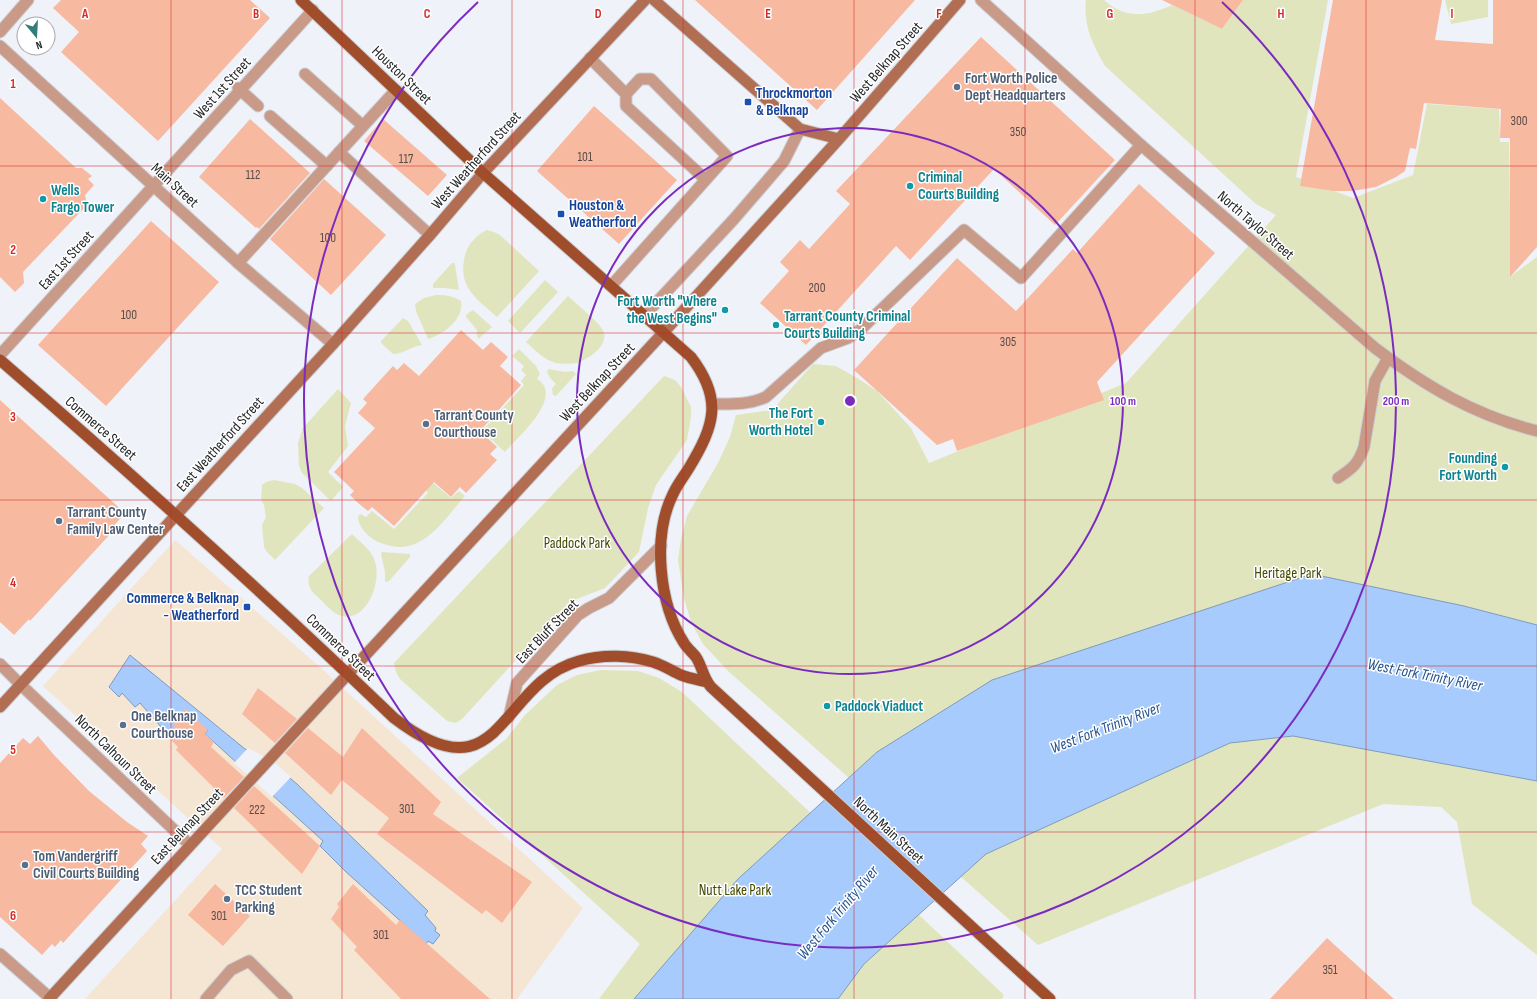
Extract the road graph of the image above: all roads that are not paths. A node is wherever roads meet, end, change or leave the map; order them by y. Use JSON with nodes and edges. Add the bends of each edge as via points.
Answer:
{"nodes":[{"id":1,"x":28,"y":0,"type":"edge"},
{"id":2,"x":301,"y":0,"type":"edge"},
{"id":3,"x":645,"y":0,"type":"edge"},
{"id":4,"x":654,"y":0,"type":"edge"},
{"id":5,"x":960,"y":0,"type":"edge"},
{"id":6,"x":981,"y":0,"type":"edge"},
{"id":7,"x":313,"y":10,"type":"junction"},
{"id":8,"x":0,"y":32,"type":"edge"},
{"id":9,"x":0,"y":46,"type":"edge"},
{"id":10,"x":590,"y":58,"type":"junction"},
{"id":11,"x":305,"y":74,"type":"dead end"},
{"id":12,"x":239,"y":89,"type":"junction"},
{"id":13,"x":396,"y":90,"type":"junction"},
{"id":14,"x":626,"y":94,"type":"junction"},
{"id":15,"x":258,"y":106,"type":"dead end"},
{"id":16,"x":270,"y":116,"type":"dead end"},
{"id":17,"x":363,"y":126,"type":"junction"},
{"id":18,"x":800,"y":129,"type":"junction"},
{"id":19,"x":839,"y":139,"type":"junction"},
{"id":20,"x":1140,"y":145,"type":"junction"},
{"id":21,"x":339,"y":152,"type":"junction"},
{"id":22,"x":327,"y":166,"type":"junction"},
{"id":23,"x":483,"y":173,"type":"junction"},
{"id":24,"x":705,"y":179,"type":"junction"},
{"id":25,"x":153,"y":186,"type":"junction"},
{"id":26,"x":430,"y":235,"type":"junction"},
{"id":27,"x":238,"y":263,"type":"junction"},
{"id":28,"x":611,"y":286,"type":"junction"},
{"id":29,"x":644,"y":316,"type":"junction"},
{"id":30,"x":663,"y":333,"type":"junction"},
{"id":31,"x":333,"y":344,"type":"junction"},
{"id":32,"x":0,"y":354,"type":"edge"},
{"id":33,"x":1388,"y":358,"type":"junction"},
{"id":34,"x":0,"y":360,"type":"edge"},
{"id":35,"x":713,"y":404,"type":"junction"},
{"id":36,"x":1537,"y":431,"type":"edge"},
{"id":37,"x":1338,"y":478,"type":"dead end"},
{"id":38,"x":177,"y":515,"type":"junction"},
{"id":39,"x":661,"y":546,"type":"junction"},
{"id":40,"x":0,"y":664,"type":"edge"},
{"id":41,"x":348,"y":674,"type":"junction"},
{"id":42,"x":20,"y":684,"type":"junction"},
{"id":43,"x":709,"y":684,"type":"junction"},
{"id":44,"x":0,"y":707,"type":"edge"},
{"id":45,"x":509,"y":717,"type":"junction"},
{"id":46,"x":190,"y":845,"type":"junction"},
{"id":47,"x":0,"y":954,"type":"edge"},
{"id":48,"x":50,"y":998,"type":"edge"},
{"id":49,"x":206,"y":999,"type":"edge"},
{"id":50,"x":287,"y":999,"type":"edge"},
{"id":51,"x":1050,"y":999,"type":"edge"}],
"edges":[{"from":1,"to":8,"type":"street"},
{"from":2,"to":7,"type":"main road","name":"Houston Street"},
{"from":3,"to":10,"type":"main road","name":"West Weatherford Street"},
{"from":4,"to":18,"type":"main road"},
{"from":5,"to":19,"type":"main road","name":"West Belknap Street"},
{"from":6,"to":20,"type":"street","name":"North Taylor Street"},
{"from":7,"to":12,"type":"street","name":"West 1st Street"},
{"from":7,"to":13,"type":"main road","name":"Houston Street"},
{"from":9,"to":25,"type":"street","name":"Main Street"},
{"from":10,"to":14,"type":"street"},
{"from":10,"to":23,"type":"main road","name":"West Weatherford Street"},
{"from":11,"to":17,"type":"street"},
{"from":12,"to":15,"type":"street"},
{"from":12,"to":25,"type":"street","name":"West 1st Street"},
{"from":13,"to":17,"type":"street"},
{"from":13,"to":23,"type":"main road","name":"Houston Street"},
{"from":14,"to":24,"type":"street","via":[[626,106]]},
{"from":14,"to":24,"type":"street","via":[[640,79],[651,79],[727,156]]},
{"from":16,"to":22,"type":"street"},
{"from":17,"to":21,"type":"street"},
{"from":18,"to":19,"type":"main road"},
{"from":18,"to":29,"type":"street","via":[[784,161]]},
{"from":19,"to":30,"type":"main road","name":"West Belknap Street"},
{"from":20,"to":33,"type":"street","name":"North Taylor Street"},
{"from":20,"to":35,"type":"street","via":[[1021,278],[964,230],[860,330],[848,338],[821,348],[766,397],[756,402]]},
{"from":21,"to":22,"type":"street"},
{"from":21,"to":26,"type":"street"},
{"from":22,"to":27,"type":"street"},
{"from":23,"to":26,"type":"main road","name":"West Weatherford Street"},
{"from":23,"to":28,"type":"main road","name":"Houston Street"},
{"from":24,"to":28,"type":"street"},
{"from":25,"to":27,"type":"street","name":"Main Street"},
{"from":25,"to":32,"type":"street","name":"East 1st Street"},
{"from":26,"to":31,"type":"main road","name":"West Weatherford Street"},
{"from":27,"to":31,"type":"street","name":"Main Street"},
{"from":28,"to":29,"type":"main road","name":"Houston Street"},
{"from":29,"to":30,"type":"main road","name":"Houston Street"},
{"from":30,"to":35,"type":"main road","name":"Houston Street","via":[[700,368],[709,387]]},
{"from":30,"to":41,"type":"main road","name":"West Belknap Street"},
{"from":31,"to":38,"type":"main road","name":"East Weatherford Street"},
{"from":33,"to":36,"type":"street","name":"North Taylor Street","via":[[1445,395],[1492,417]]},
{"from":33,"to":37,"type":"street","via":[[1375,381],[1360,458],[1355,466]]},
{"from":34,"to":38,"type":"main road","name":"Commerce Street"},
{"from":35,"to":39,"type":"main road","via":[[708,432],[668,507]]},
{"from":38,"to":41,"type":"main road","name":"Commerce Street"},
{"from":38,"to":42,"type":"main road","name":"East Weatherford Street"},
{"from":39,"to":43,"type":"main road","via":[[661,574],[667,608],[684,644],[697,658]]},
{"from":39,"to":45,"type":"street","name":"East Bluff Street","via":[[609,598],[578,615],[517,683]]},
{"from":40,"to":42,"type":"street","name":"North Calhoun Street"},
{"from":41,"to":45,"type":"main road","name":"Commerce Street","via":[[394,718],[429,741],[460,748],[472,746],[484,740]]},
{"from":41,"to":46,"type":"main road","name":"East Belknap Street"},
{"from":42,"to":44,"type":"main road","name":"East Weatherford Street"},
{"from":42,"to":46,"type":"street","name":"North Calhoun Street"},
{"from":43,"to":45,"type":"main road","name":"Commerce Street","via":[[681,675],[655,662],[619,656],[598,657],[562,667],[545,678]]},
{"from":43,"to":51,"type":"main road","name":"North Main Street"},
{"from":46,"to":48,"type":"main road","name":"East Belknap Street"},
{"from":47,"to":48,"type":"street"},
{"from":49,"to":50,"type":"street","via":[[231,970],[249,961]]}]}
